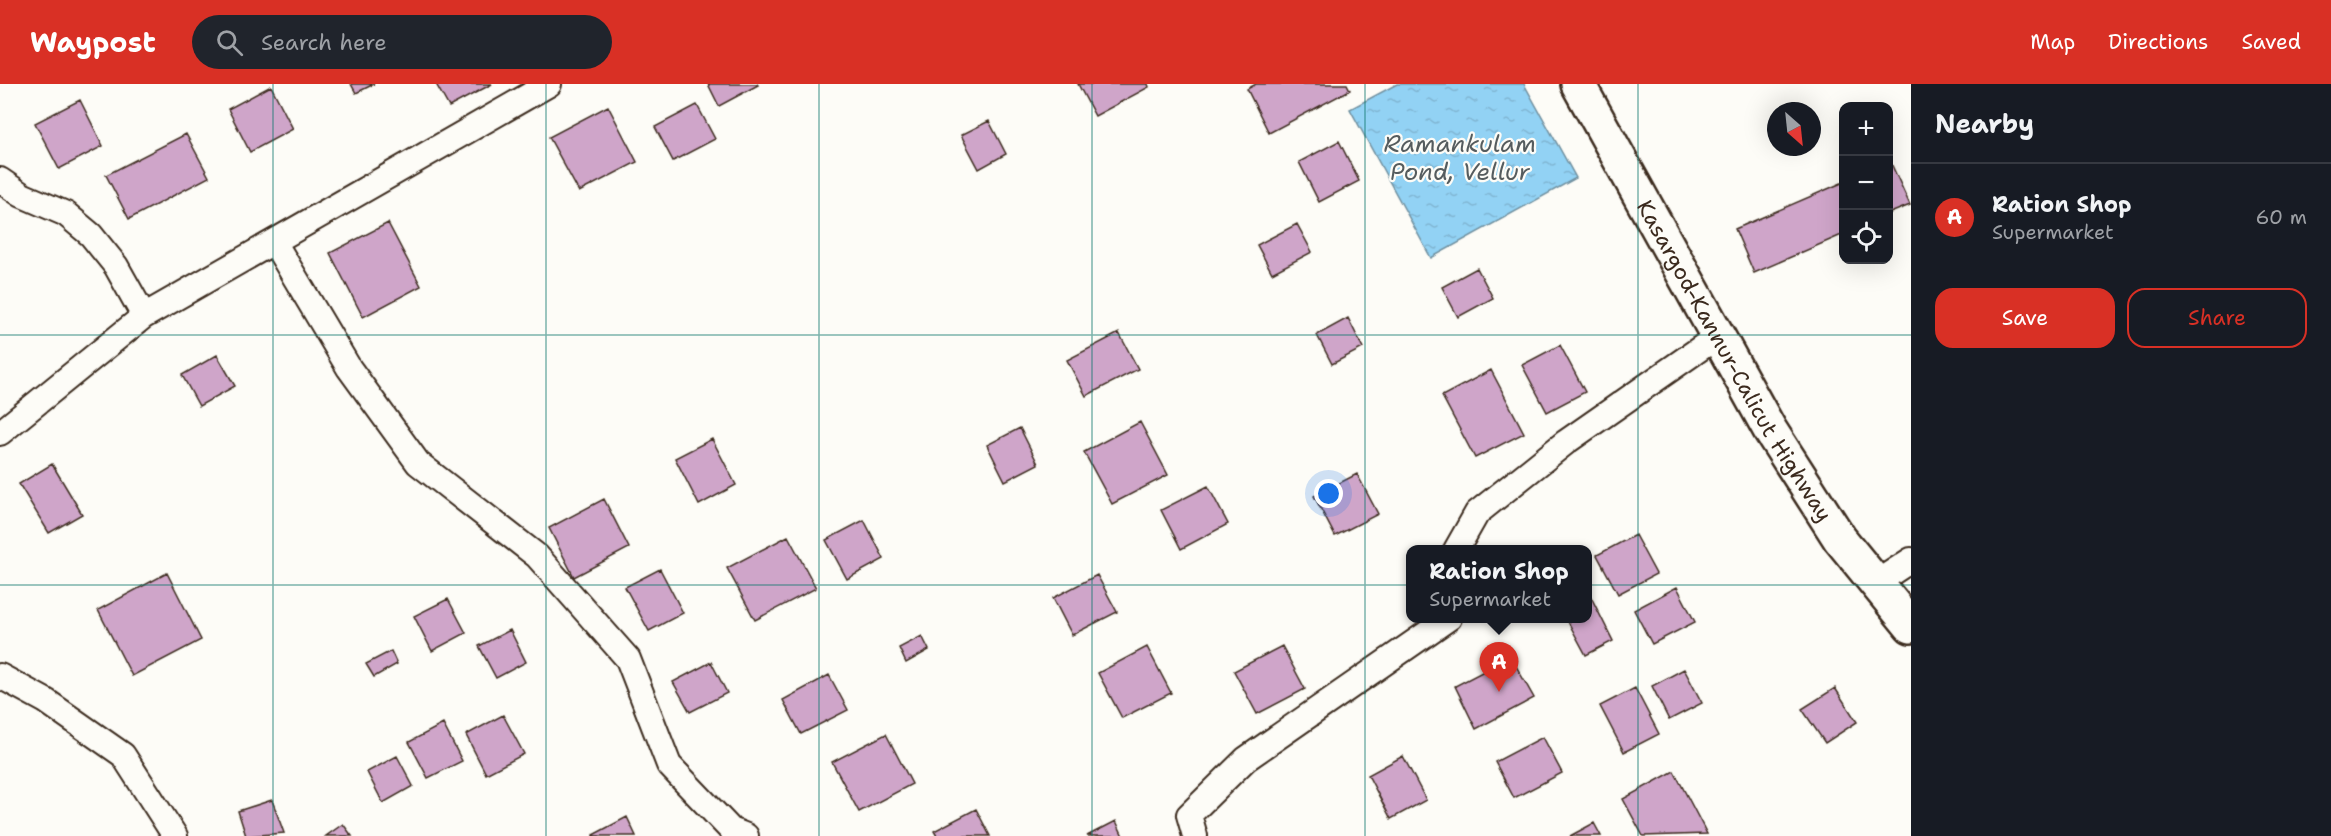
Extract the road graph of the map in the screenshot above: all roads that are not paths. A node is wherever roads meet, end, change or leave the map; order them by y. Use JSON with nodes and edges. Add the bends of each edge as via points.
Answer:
{"nodes":[{"id":1,"x":549,"y":84,"type":"edge"},
{"id":2,"x":1578,"y":84,"type":"edge"},
{"id":3,"x":0,"y":180,"type":"edge"},
{"id":4,"x":274,"y":242,"type":"junction"},
{"id":5,"x":144,"y":316,"type":"junction"},
{"id":6,"x":1718,"y":336,"type":"junction"},
{"id":7,"x":0,"y":433,"type":"edge"},
{"id":8,"x":1458,"y":545,"type":"edge"},
{"id":9,"x":1911,"y":560,"type":"edge"},
{"id":10,"x":1876,"y":583,"type":"junction"},
{"id":11,"x":1442,"y":623,"type":"edge"},
{"id":12,"x":1911,"y":626,"type":"edge"},
{"id":13,"x":0,"y":676,"type":"edge"},
{"id":14,"x":175,"y":836,"type":"edge"},
{"id":15,"x":746,"y":836,"type":"edge"},
{"id":16,"x":1195,"y":836,"type":"edge"}],
"edges":[{"from":1,"to":4,"type":"street"},
{"from":2,"to":6,"type":"highway","name":"Kasargod-Kannur-Calicut Highway"},
{"from":3,"to":5,"type":"street","via":[[22,195],[66,214],[91,235],[116,266]]},
{"from":4,"to":5,"type":"street"},
{"from":4,"to":15,"type":"street","via":[[349,368],[418,463],[537,556],[628,659],[669,765],[731,830]]},
{"from":5,"to":7,"type":"street"},
{"from":6,"to":8,"type":"street","via":[[1566,442],[1478,513]]},
{"from":6,"to":10,"type":"highway","name":"Kasargod-Kannur-Calicut Highway","via":[[1770,430],[1821,510]]},
{"from":9,"to":10,"type":"street"},
{"from":10,"to":12,"type":"highway","name":"Kasargod-Kannur-Calicut Highway"},
{"from":11,"to":16,"type":"street","via":[[1245,759],[1189,815]]},
{"from":13,"to":14,"type":"street","via":[[46,701],[123,755]]}]}
